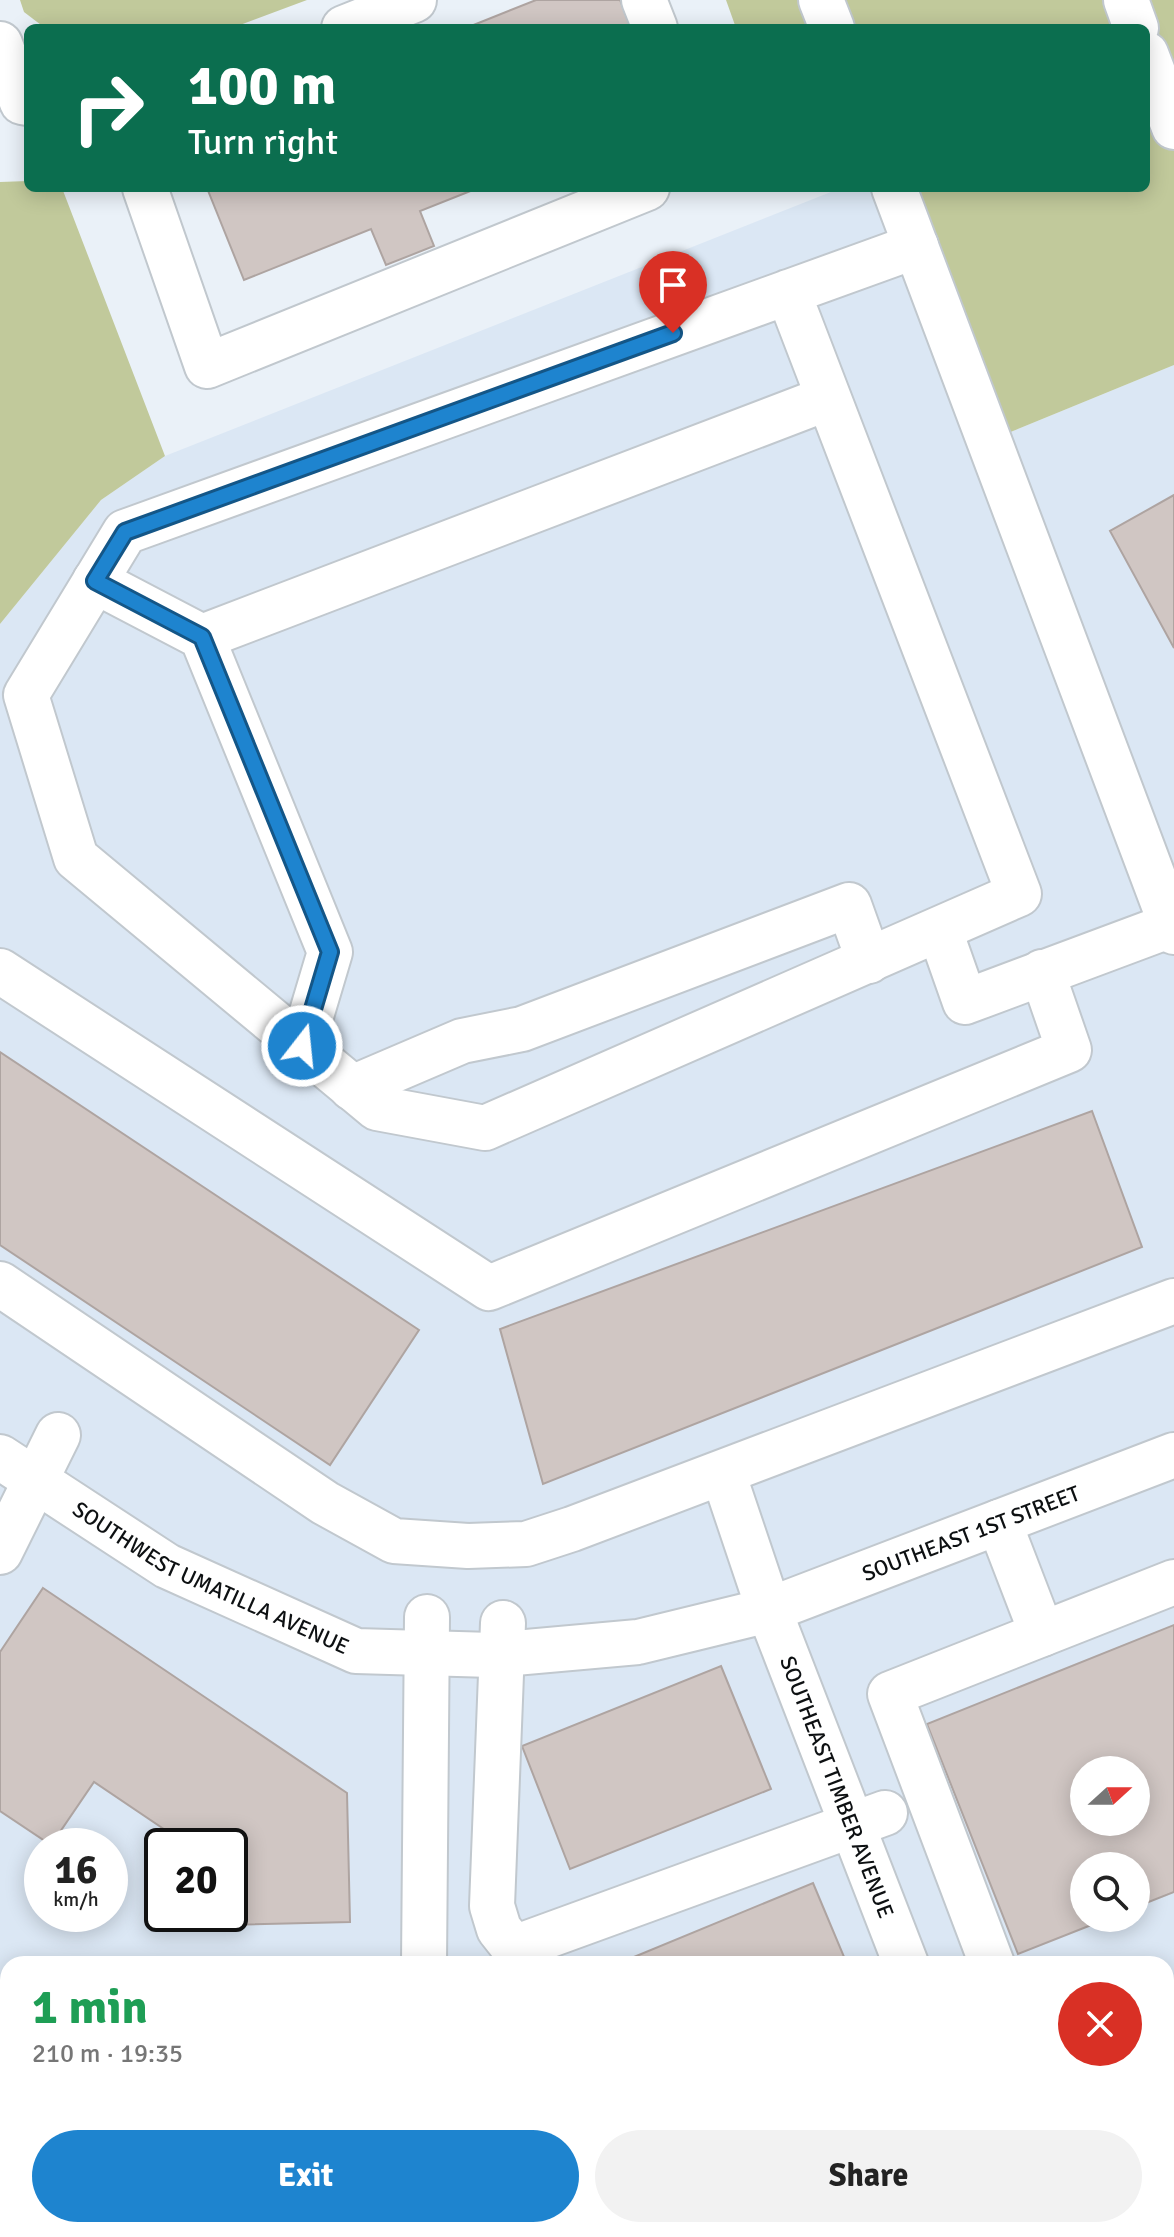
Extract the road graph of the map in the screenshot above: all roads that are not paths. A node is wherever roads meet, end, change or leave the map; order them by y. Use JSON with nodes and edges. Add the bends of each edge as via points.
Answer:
{"nodes":[{"id":1,"x":414,"y":0,"type":"edge"},
{"id":2,"x":644,"y":0,"type":"edge"},
{"id":3,"x":821,"y":0,"type":"edge"},
{"id":4,"x":1126,"y":0,"type":"edge"},
{"id":5,"x":354,"y":24,"type":"edge"},
{"id":6,"x":653,"y":24,"type":"edge"},
{"id":7,"x":830,"y":24,"type":"edge"},
{"id":8,"x":1135,"y":24,"type":"edge"},
{"id":9,"x":0,"y":44,"type":"edge"},
{"id":10,"x":1150,"y":64,"type":"edge"},
{"id":11,"x":24,"y":100,"type":"edge"},
{"id":12,"x":1174,"y":127,"type":"edge"},
{"id":13,"x":146,"y":192,"type":"edge"},
{"id":14,"x":637,"y":192,"type":"edge"},
{"id":15,"x":896,"y":192,"type":"edge"},
{"id":16,"x":916,"y":246,"type":"junction"},
{"id":17,"x":788,"y":292,"type":"junction"},
{"id":18,"x":828,"y":398,"type":"junction"},
{"id":19,"x":95,"y":581,"type":"junction"},
{"id":20,"x":202,"y":637,"type":"junction"},
{"id":21,"x":1173,"y":927,"type":"edge"},
{"id":22,"x":940,"y":931,"type":"junction"},
{"id":23,"x":869,"y":961,"type":"junction"},
{"id":24,"x":0,"y":971,"type":"edge"},
{"id":25,"x":1042,"y":972,"type":"junction"},
{"id":26,"x":302,"y":1046,"type":"junction"},
{"id":27,"x":352,"y":1088,"type":"junction"},
{"id":28,"x":0,"y":1284,"type":"edge"},
{"id":29,"x":1174,"y":1301,"type":"edge"},
{"id":30,"x":58,"y":1435,"type":"dead end"},
{"id":31,"x":1174,"y":1455,"type":"edge"},
{"id":32,"x":0,"y":1457,"type":"edge"},
{"id":33,"x":723,"y":1473,"type":"junction"},
{"id":34,"x":999,"y":1522,"type":"junction"},
{"id":35,"x":0,"y":1552,"type":"edge"},
{"id":36,"x":1174,"y":1582,"type":"edge"},
{"id":37,"x":769,"y":1610,"type":"junction"},
{"id":38,"x":427,"y":1617,"type":"dead end"},
{"id":39,"x":503,"y":1623,"type":"dead end"},
{"id":40,"x":1042,"y":1634,"type":"junction"},
{"id":41,"x":885,"y":1813,"type":"dead end"},
{"id":42,"x":424,"y":1956,"type":"edge"},
{"id":43,"x":903,"y":1956,"type":"edge"},
{"id":44,"x":989,"y":1956,"type":"edge"}],
"edges":[{"from":1,"to":5,"type":"street"},
{"from":2,"to":6,"type":"street"},
{"from":3,"to":7,"type":"street"},
{"from":4,"to":8,"type":"street"},
{"from":9,"to":11,"type":"street"},
{"from":10,"to":12,"type":"street"},
{"from":13,"to":14,"type":"street","via":[[207,366]]},
{"from":15,"to":16,"type":"street"},
{"from":16,"to":17,"type":"street"},
{"from":16,"to":21,"type":"street"},
{"from":17,"to":18,"type":"street"},
{"from":17,"to":19,"type":"street","via":[[125,532]]},
{"from":18,"to":20,"type":"street"},
{"from":18,"to":22,"type":"street","via":[[1019,894]]},
{"from":19,"to":20,"type":"street"},
{"from":19,"to":26,"type":"street","via":[[26,695],[76,858]]},
{"from":20,"to":26,"type":"street","via":[[330,952]]},
{"from":21,"to":25,"type":"street"},
{"from":22,"to":23,"type":"street"},
{"from":22,"to":25,"type":"street","via":[[965,1002]]},
{"from":23,"to":27,"type":"street","via":[[485,1128],[377,1108]]},
{"from":23,"to":27,"type":"street","via":[[849,905],[522,1029],[462,1041]]},
{"from":24,"to":25,"type":"street","via":[[489,1288],[1069,1050]]},
{"from":26,"to":27,"type":"street"},
{"from":28,"to":33,"type":"street","via":[[325,1503],[394,1541],[526,1544]]},
{"from":29,"to":33,"type":"street"},
{"from":30,"to":35,"type":"street"},
{"from":31,"to":34,"type":"street","name":"SOUTHEAST 1ST STREET"},
{"from":32,"to":37,"type":"street","name":"SOUTHWEST UMATILLA AVENUE","via":[[167,1566],[356,1651],[492,1655],[638,1642]]},
{"from":33,"to":37,"type":"street","name":"SOUTHEAST TIMBER AVENUE"},
{"from":34,"to":37,"type":"street","name":"SOUTHEAST 1ST STREET"},
{"from":34,"to":40,"type":"street"},
{"from":36,"to":40,"type":"street"},
{"from":37,"to":43,"type":"street","name":"SOUTHEAST TIMBER AVENUE"},
{"from":38,"to":42,"type":"street"},
{"from":39,"to":41,"type":"street","via":[[492,1906],[499,1929],[514,1948]]},
{"from":40,"to":44,"type":"street","via":[[890,1694]]}]}
